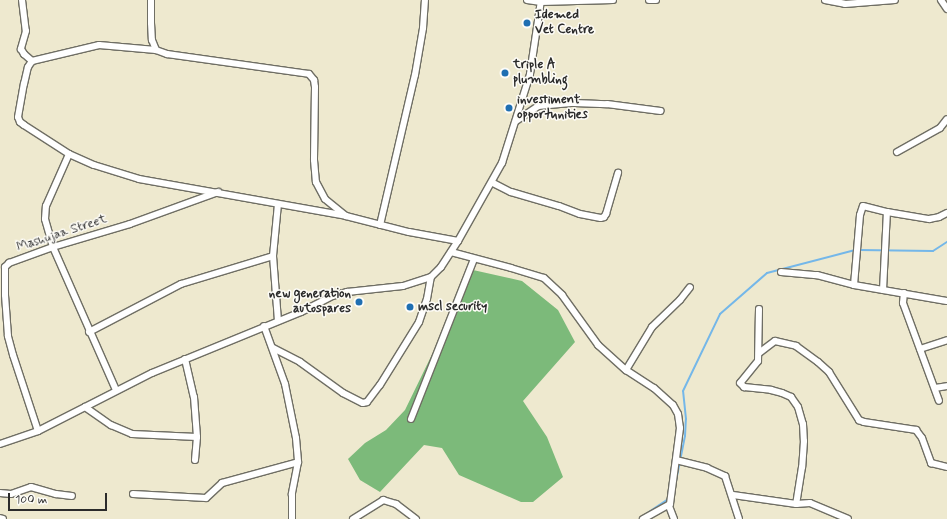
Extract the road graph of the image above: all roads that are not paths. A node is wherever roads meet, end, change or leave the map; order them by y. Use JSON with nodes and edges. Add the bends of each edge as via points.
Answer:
{"nodes":[{"id":1,"x":22,"y":0,"type":"edge"},
{"id":2,"x":151,"y":0,"type":"edge"},
{"id":3,"x":425,"y":0,"type":"edge"},
{"id":4,"x":527,"y":0,"type":"edge"},
{"id":5,"x":613,"y":0,"type":"edge"},
{"id":6,"x":648,"y":0,"type":"edge"},
{"id":7,"x":656,"y":0,"type":"edge"},
{"id":8,"x":825,"y":0,"type":"edge"},
{"id":9,"x":891,"y":0,"type":"edge"},
{"id":10,"x":942,"y":0,"type":"edge"},
{"id":11,"x":541,"y":1,"type":"edge"},
{"id":12,"x":847,"y":2,"type":"edge"},
{"id":13,"x":947,"y":9,"type":"edge"},
{"id":14,"x":156,"y":50,"type":"junction"},
{"id":15,"x":32,"y":61,"type":"junction"},
{"id":16,"x":661,"y":111,"type":"dead end"},
{"id":17,"x":947,"y":119,"type":"edge"},
{"id":18,"x":516,"y":121,"type":"junction"},
{"id":19,"x":897,"y":152,"type":"dead end"},
{"id":20,"x":69,"y":154,"type":"junction"},
{"id":21,"x":618,"y":173,"type":"dead end"},
{"id":22,"x":492,"y":182,"type":"junction"},
{"id":23,"x":218,"y":192,"type":"junction"},
{"id":24,"x":278,"y":204,"type":"junction"},
{"id":25,"x":887,"y":212,"type":"junction"},
{"id":26,"x":947,"y":213,"type":"edge"},
{"id":27,"x":346,"y":216,"type":"junction"},
{"id":28,"x":380,"y":225,"type":"junction"},
{"id":29,"x":458,"y":241,"type":"junction"},
{"id":30,"x":53,"y":247,"type":"junction"},
{"id":31,"x":451,"y":252,"type":"junction"},
{"id":32,"x":273,"y":256,"type":"junction"},
{"id":33,"x":474,"y":259,"type":"junction"},
{"id":34,"x":782,"y":272,"type":"dead end"},
{"id":35,"x":431,"y":277,"type":"junction"},
{"id":36,"x":854,"y":285,"type":"junction"},
{"id":37,"x":690,"y":287,"type":"dead end"},
{"id":38,"x":883,"y":290,"type":"junction"},
{"id":39,"x":904,"y":293,"type":"junction"},
{"id":40,"x":947,"y":301,"type":"edge"},
{"id":41,"x":759,"y":309,"type":"dead end"},
{"id":42,"x":278,"y":321,"type":"junction"},
{"id":43,"x":264,"y":326,"type":"junction"},
{"id":44,"x":89,"y":332,"type":"junction"},
{"id":45,"x":947,"y":340,"type":"edge"},
{"id":46,"x":273,"y":348,"type":"junction"},
{"id":47,"x":920,"y":349,"type":"junction"},
{"id":48,"x":759,"y":354,"type":"junction"},
{"id":49,"x":185,"y":359,"type":"junction"},
{"id":50,"x":626,"y":370,"type":"junction"},
{"id":51,"x":947,"y":386,"type":"edge"},
{"id":52,"x":935,"y":388,"type":"junction"},
{"id":53,"x":116,"y":390,"type":"junction"},
{"id":54,"x":939,"y":401,"type":"dead end"},
{"id":55,"x":85,"y":407,"type":"junction"},
{"id":56,"x":410,"y":419,"type":"dead end"},
{"id":57,"x":38,"y":431,"type":"junction"},
{"id":58,"x":197,"y":437,"type":"junction"},
{"id":59,"x":0,"y":444,"type":"edge"},
{"id":60,"x":195,"y":460,"type":"dead end"},
{"id":61,"x":676,"y":460,"type":"junction"},
{"id":62,"x":298,"y":462,"type":"junction"},
{"id":63,"x":947,"y":467,"type":"edge"},
{"id":64,"x":0,"y":493,"type":"edge"},
{"id":65,"x":133,"y":494,"type":"dead end"},
{"id":66,"x":733,"y":495,"type":"junction"},
{"id":67,"x":72,"y":496,"type":"dead end"},
{"id":68,"x":796,"y":504,"type":"junction"},
{"id":69,"x":669,"y":506,"type":"junction"},
{"id":70,"x":0,"y":518,"type":"edge"},
{"id":71,"x":3,"y":519,"type":"edge"},
{"id":72,"x":292,"y":519,"type":"edge"},
{"id":73,"x":353,"y":519,"type":"edge"},
{"id":74,"x":416,"y":519,"type":"edge"},
{"id":75,"x":643,"y":519,"type":"edge"},
{"id":76,"x":674,"y":519,"type":"edge"},
{"id":77,"x":739,"y":519,"type":"edge"},
{"id":78,"x":848,"y":519,"type":"edge"}],
"edges":[{"from":1,"to":15,"type":"street","via":[[26,31],[21,49]]},
{"from":2,"to":14,"type":"street","via":[[152,34]]},
{"from":3,"to":28,"type":"street","via":[[415,75]]},
{"from":4,"to":11,"type":"street"},
{"from":5,"to":11,"type":"street"},
{"from":6,"to":7,"type":"street"},
{"from":8,"to":12,"type":"street"},
{"from":9,"to":12,"type":"street"},
{"from":10,"to":13,"type":"street"},
{"from":11,"to":18,"type":"street","via":[[530,74]]},
{"from":14,"to":15,"type":"street","via":[[100,44]]},
{"from":14,"to":27,"type":"street","via":[[167,54],[309,74],[314,80],[315,87],[316,182],[325,199]]},
{"from":15,"to":20,"type":"street","via":[[28,67],[18,117],[20,122]]},
{"from":16,"to":18,"type":"street","via":[[607,104],[553,104],[536,107]]},
{"from":17,"to":19,"type":"street","via":[[940,128]]},
{"from":18,"to":22,"type":"street","via":[[502,163]]},
{"from":20,"to":23,"type":"street","via":[[139,179]]},
{"from":20,"to":30,"type":"street","via":[[46,206],[45,219]]},
{"from":21,"to":22,"type":"street","via":[[606,214],[602,218],[580,214],[511,192]]},
{"from":22,"to":29,"type":"street"},
{"from":23,"to":24,"type":"street"},
{"from":23,"to":30,"type":"street","name":"Mashujaa Street","via":[[130,224]]},
{"from":24,"to":27,"type":"street"},
{"from":24,"to":32,"type":"street"},
{"from":25,"to":26,"type":"street","via":[[929,219]]},
{"from":25,"to":36,"type":"street","via":[[866,206],[861,208]]},
{"from":25,"to":38,"type":"street"},
{"from":27,"to":28,"type":"street"},
{"from":28,"to":29,"type":"street"},
{"from":29,"to":31,"type":"street"},
{"from":30,"to":44,"type":"street"},
{"from":30,"to":57,"type":"street","name":"Mashujaa Street","via":[[9,263],[5,267],[8,336]]},
{"from":31,"to":33,"type":"street"},
{"from":31,"to":35,"type":"street"},
{"from":32,"to":42,"type":"street"},
{"from":32,"to":44,"type":"street","via":[[181,284]]},
{"from":33,"to":50,"type":"street","via":[[544,278],[562,295],[598,345]]},
{"from":33,"to":56,"type":"street"},
{"from":34,"to":36,"type":"street","via":[[817,275]]},
{"from":35,"to":42,"type":"street","via":[[403,286],[332,296]]},
{"from":35,"to":46,"type":"street","via":[[419,322],[367,402],[343,393],[300,362]]},
{"from":36,"to":38,"type":"street"},
{"from":37,"to":50,"type":"street","via":[[652,327]]},
{"from":38,"to":39,"type":"street"},
{"from":39,"to":40,"type":"street"},
{"from":39,"to":47,"type":"street","via":[[903,303]]},
{"from":41,"to":48,"type":"street"},
{"from":42,"to":43,"type":"street"},
{"from":43,"to":46,"type":"street"},
{"from":43,"to":49,"type":"street"},
{"from":44,"to":53,"type":"street"},
{"from":45,"to":47,"type":"street"},
{"from":46,"to":62,"type":"street","via":[[289,400]]},
{"from":47,"to":52,"type":"street"},
{"from":48,"to":63,"type":"street","via":[[777,341],[804,351],[829,372],[859,420],[916,430],[920,433],[931,463]]},
{"from":48,"to":68,"type":"street","via":[[757,364],[741,380],[741,384],[748,388],[772,390],[791,397],[801,415],[804,441]]},
{"from":49,"to":53,"type":"street"},
{"from":49,"to":58,"type":"street","via":[[194,397]]},
{"from":50,"to":61,"type":"street","via":[[654,388],[677,411],[680,428]]},
{"from":51,"to":52,"type":"street"},
{"from":52,"to":54,"type":"street"},
{"from":53,"to":55,"type":"street"},
{"from":55,"to":57,"type":"street"},
{"from":55,"to":58,"type":"street","via":[[111,425],[132,434]]},
{"from":57,"to":59,"type":"street"},
{"from":58,"to":60,"type":"street"},
{"from":61,"to":66,"type":"street","via":[[723,474]]},
{"from":61,"to":69,"type":"street"},
{"from":62,"to":65,"type":"street","via":[[222,482],[206,498]]},
{"from":62,"to":72,"type":"street","via":[[292,494]]},
{"from":64,"to":67,"type":"street","via":[[11,494],[34,487]]},
{"from":66,"to":68,"type":"street"},
{"from":66,"to":77,"type":"street"},
{"from":68,"to":78,"type":"street","via":[[810,503]]},
{"from":69,"to":75,"type":"street"},
{"from":69,"to":76,"type":"street"},
{"from":70,"to":71,"type":"street"},
{"from":73,"to":74,"type":"street","via":[[383,500],[396,504]]}]}
